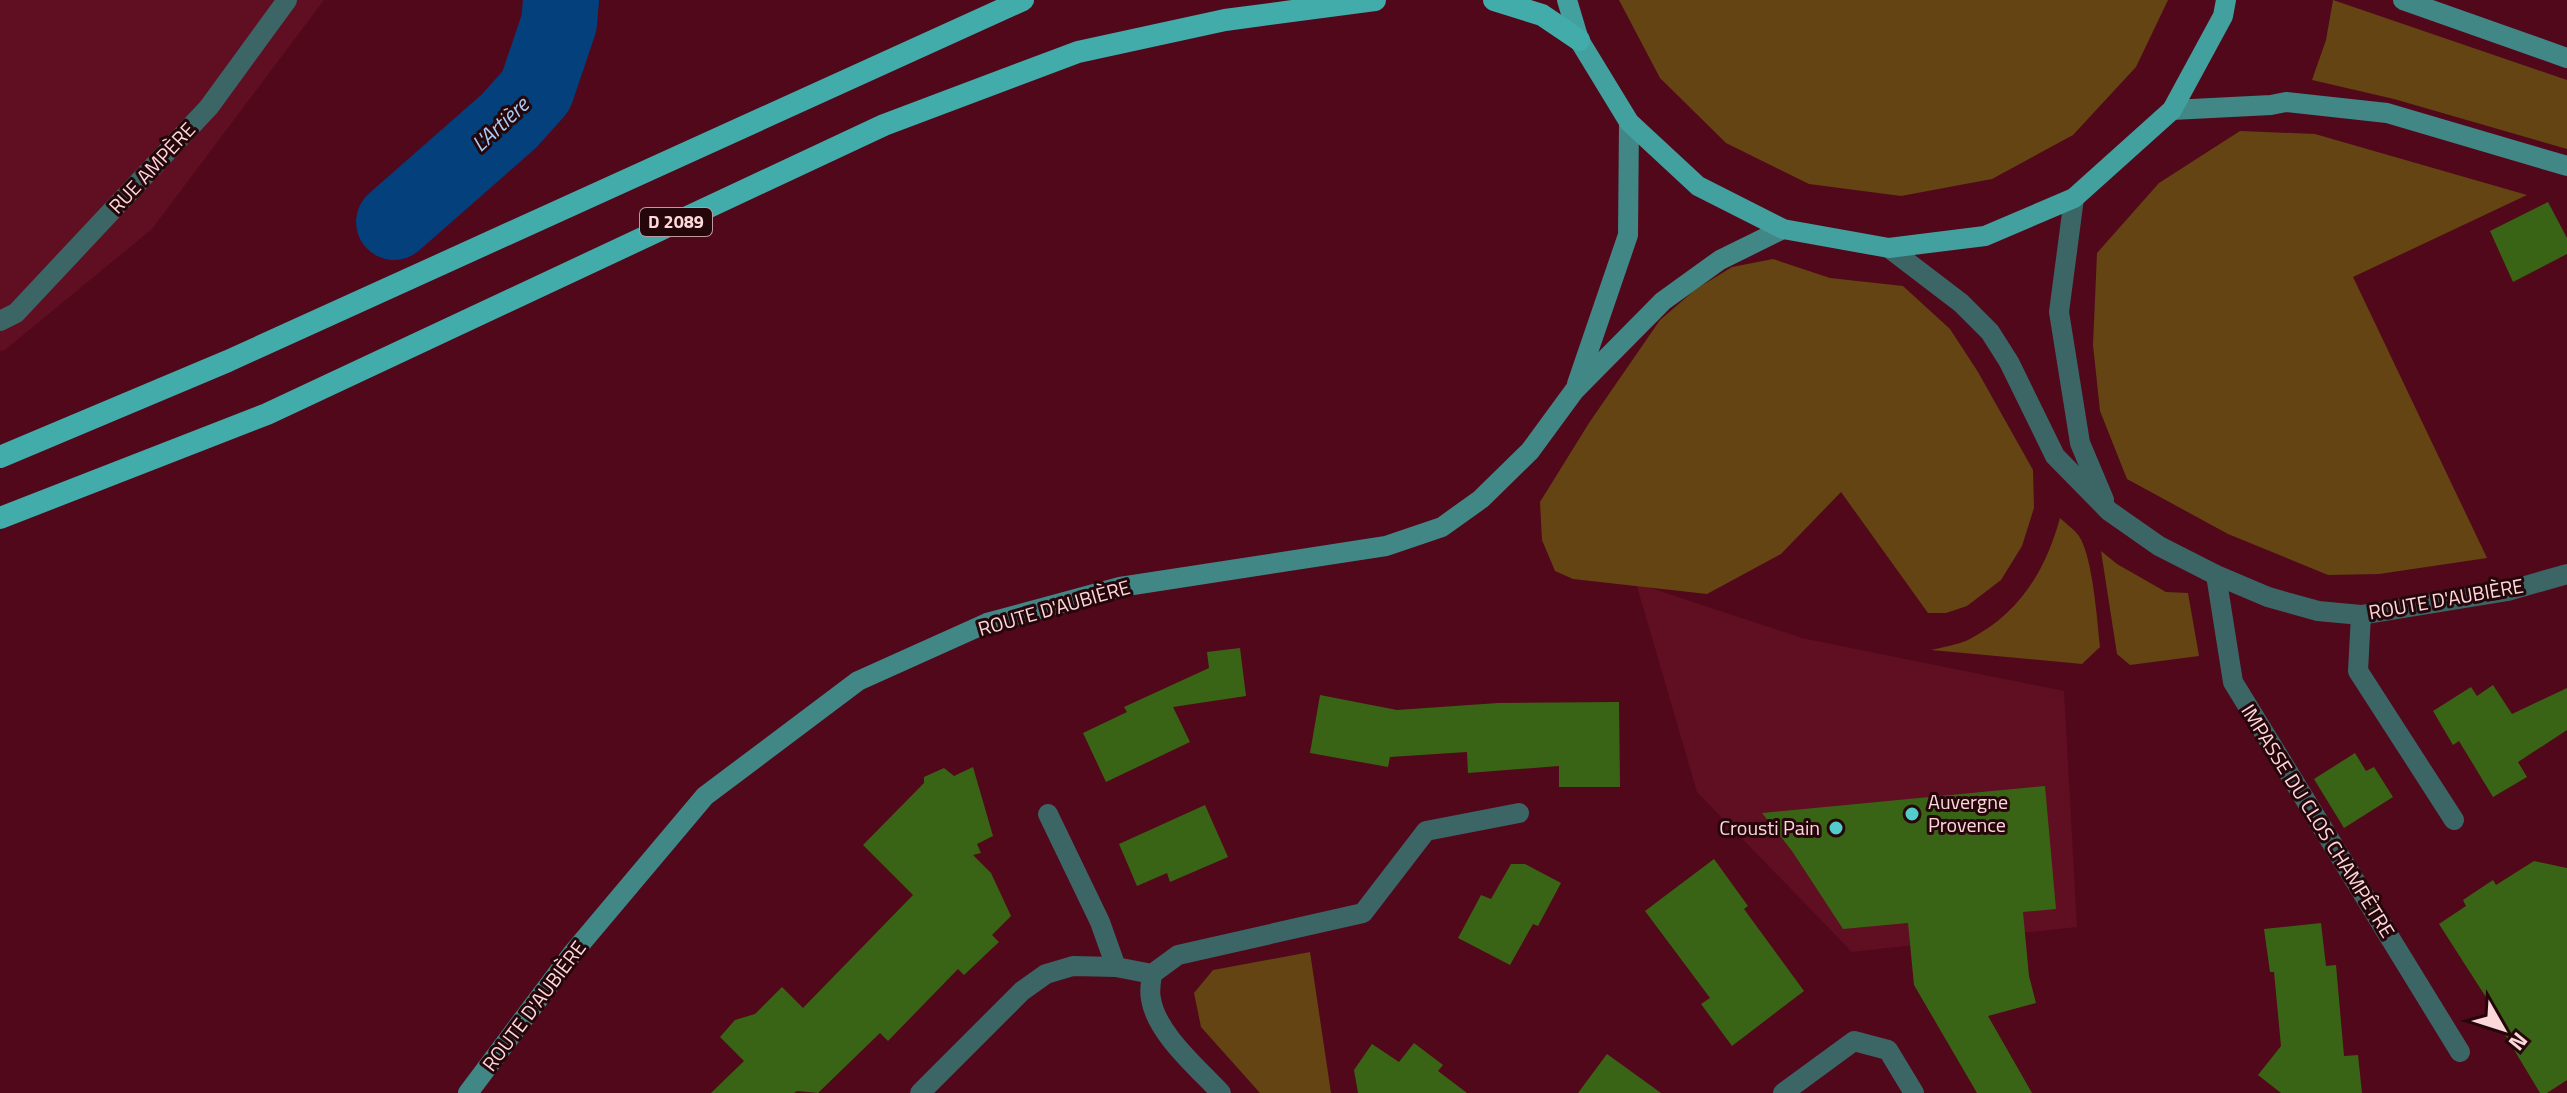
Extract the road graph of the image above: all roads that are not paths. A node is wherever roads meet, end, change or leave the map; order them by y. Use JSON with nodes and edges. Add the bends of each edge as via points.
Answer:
{"nodes":[{"id":1,"x":287,"y":0,"type":"edge"},
{"id":2,"x":1023,"y":0,"type":"edge"},
{"id":3,"x":1375,"y":0,"type":"edge"},
{"id":4,"x":1494,"y":0,"type":"edge"},
{"id":5,"x":1567,"y":0,"type":"edge"},
{"id":6,"x":2226,"y":0,"type":"edge"},
{"id":7,"x":2403,"y":0,"type":"edge"},
{"id":8,"x":1579,"y":40,"type":"junction"},
{"id":9,"x":2567,"y":58,"type":"edge"},
{"id":10,"x":2172,"y":110,"type":"junction"},
{"id":11,"x":1629,"y":122,"type":"junction"},
{"id":12,"x":2567,"y":166,"type":"edge"},
{"id":13,"x":2074,"y":198,"type":"junction"},
{"id":14,"x":1783,"y":229,"type":"junction"},
{"id":15,"x":1889,"y":248,"type":"junction"},
{"id":16,"x":0,"y":321,"type":"edge"},
{"id":17,"x":1574,"y":391,"type":"junction"},
{"id":18,"x":0,"y":457,"type":"edge"},
{"id":19,"x":2109,"y":511,"type":"junction"},
{"id":20,"x":0,"y":518,"type":"edge"},
{"id":21,"x":2567,"y":574,"type":"edge"},
{"id":22,"x":2216,"y":575,"type":"junction"},
{"id":23,"x":2361,"y":615,"type":"junction"},
{"id":24,"x":1519,"y":813,"type":"dead end"},
{"id":25,"x":1048,"y":814,"type":"dead end"},
{"id":26,"x":2454,"y":820,"type":"dead end"},
{"id":27,"x":1116,"y":967,"type":"junction"},
{"id":28,"x":1152,"y":974,"type":"junction"},
{"id":29,"x":2460,"y":1052,"type":"dead end"},
{"id":30,"x":468,"y":1093,"type":"edge"},
{"id":31,"x":920,"y":1093,"type":"edge"},
{"id":32,"x":1221,"y":1093,"type":"edge"},
{"id":33,"x":1783,"y":1093,"type":"edge"},
{"id":34,"x":1914,"y":1093,"type":"edge"}],
"edges":[{"from":1,"to":16,"type":"street","name":"RUE AMPÈRE","via":[[209,107],[16,313]]},
{"from":2,"to":18,"type":"highway","via":[[242,355]]},
{"from":3,"to":20,"type":"highway","number":"D 2089","via":[[1225,20],[1078,52],[953,99],[869,132],[267,414]]},
{"from":4,"to":8,"type":"highway","via":[[1542,15]]},
{"from":5,"to":8,"type":"main road"},
{"from":6,"to":10,"type":"main road","via":[[2223,16]]},
{"from":7,"to":9,"type":"main road"},
{"from":8,"to":11,"type":"main road"},
{"from":10,"to":12,"type":"main road","via":[[2286,102],[2387,113]]},
{"from":10,"to":13,"type":"main road"},
{"from":11,"to":14,"type":"main road","via":[[1698,186]]},
{"from":11,"to":17,"type":"main road","name":"ROUTE D'AUBIÈRE","via":[[1628,235]]},
{"from":13,"to":15,"type":"main road","via":[[1985,236]]},
{"from":13,"to":19,"type":"street","via":[[2059,312],[2080,443]]},
{"from":14,"to":15,"type":"main road"},
{"from":14,"to":17,"type":"main road","name":"ROUTE D'AUBIÈRE","via":[[1720,260],[1663,301]]},
{"from":15,"to":19,"type":"street","name":"ROUTE D'AUBIÈRE","via":[[1990,332],[2055,456]]},
{"from":17,"to":30,"type":"main road","name":"ROUTE D'AUBIÈRE","via":[[1530,451],[1481,499],[1442,527],[1386,546],[1120,587],[987,623],[858,681],[705,796],[572,954]]},
{"from":19,"to":22,"type":"street","name":"ROUTE D'AUBIÈRE","via":[[2159,546]]},
{"from":21,"to":23,"type":"street","name":"ROUTE D'AUBIÈRE","via":[[2508,591]]},
{"from":22,"to":23,"type":"street","name":"ROUTE D'AUBIÈRE","via":[[2305,608]]},
{"from":22,"to":29,"type":"street","name":"IMPASSE DU CLOS CHAMPÊTRE","via":[[2233,682]]},
{"from":23,"to":26,"type":"street","via":[[2358,671]]},
{"from":24,"to":28,"type":"street","via":[[1426,831],[1363,913],[1178,955]]},
{"from":25,"to":27,"type":"street"},
{"from":27,"to":28,"type":"street"},
{"from":27,"to":31,"type":"street","via":[[1073,966],[1046,974],[1022,991]]},
{"from":28,"to":32,"type":"street","via":[[1155,1015]]},
{"from":33,"to":34,"type":"street","via":[[1854,1041],[1888,1050]]}]}
